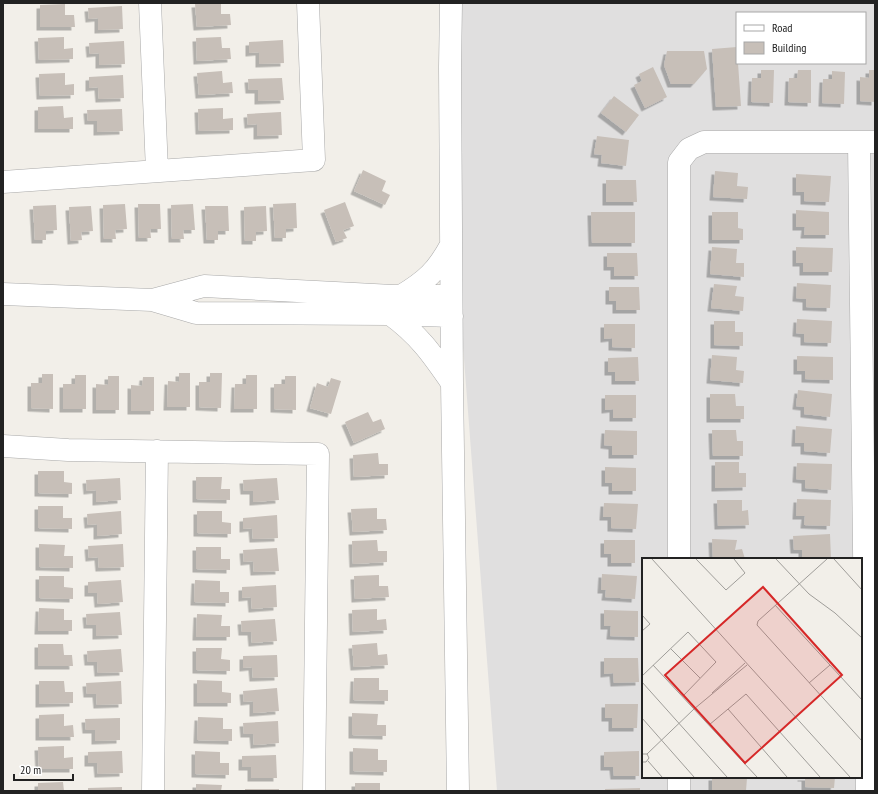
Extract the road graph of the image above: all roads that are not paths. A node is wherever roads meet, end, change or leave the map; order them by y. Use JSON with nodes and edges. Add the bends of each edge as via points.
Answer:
{"nodes":[{"id":1,"x":150,"y":3,"type":"edge"},
{"id":2,"x":308,"y":3,"type":"edge"},
{"id":3,"x":451,"y":3,"type":"edge"},
{"id":4,"x":867,"y":142,"type":"edge"},
{"id":5,"x":157,"y":171,"type":"junction"},
{"id":6,"x":3,"y":182,"type":"edge"},
{"id":7,"x":451,"y":244,"type":"junction"},
{"id":8,"x":3,"y":294,"type":"edge"},
{"id":9,"x":401,"y":296,"type":"junction"},
{"id":10,"x":152,"y":300,"type":"junction"},
{"id":11,"x":451,"y":306,"type":"junction"},
{"id":12,"x":390,"y":314,"type":"junction"},
{"id":13,"x":452,"y":383,"type":"junction"},
{"id":14,"x":3,"y":446,"type":"edge"},
{"id":15,"x":158,"y":452,"type":"junction"},
{"id":16,"x":679,"y":558,"type":"edge"},
{"id":17,"x":863,"y":684,"type":"edge"},
{"id":18,"x":679,"y":778,"type":"edge"},
{"id":19,"x":153,"y":791,"type":"edge"},
{"id":20,"x":314,"y":791,"type":"edge"},
{"id":21,"x":458,"y":791,"type":"edge"},
{"id":22,"x":679,"y":791,"type":"edge"},
{"id":23,"x":867,"y":791,"type":"edge"}],
"edges":[{"from":1,"to":5,"type":"street"},
{"from":2,"to":5,"type":"street","via":[[314,160]]},
{"from":3,"to":7,"type":"street"},
{"from":4,"to":16,"type":"street","via":[[704,142],[689,149],[679,162]]},
{"from":4,"to":17,"type":"street"},
{"from":5,"to":6,"type":"street"},
{"from":7,"to":9,"type":"street","via":[[436,270]]},
{"from":7,"to":11,"type":"street"},
{"from":8,"to":10,"type":"street"},
{"from":9,"to":10,"type":"street","via":[[204,286]]},
{"from":9,"to":11,"type":"street"},
{"from":10,"to":12,"type":"street","via":[[196,314]]},
{"from":11,"to":12,"type":"street"},
{"from":11,"to":13,"type":"street"},
{"from":12,"to":13,"type":"street","via":[[423,342]]},
{"from":13,"to":21,"type":"street"},
{"from":14,"to":15,"type":"street"},
{"from":15,"to":19,"type":"street"},
{"from":15,"to":20,"type":"street","via":[[318,454]]},
{"from":17,"to":23,"type":"street"},
{"from":18,"to":22,"type":"street"}]}
